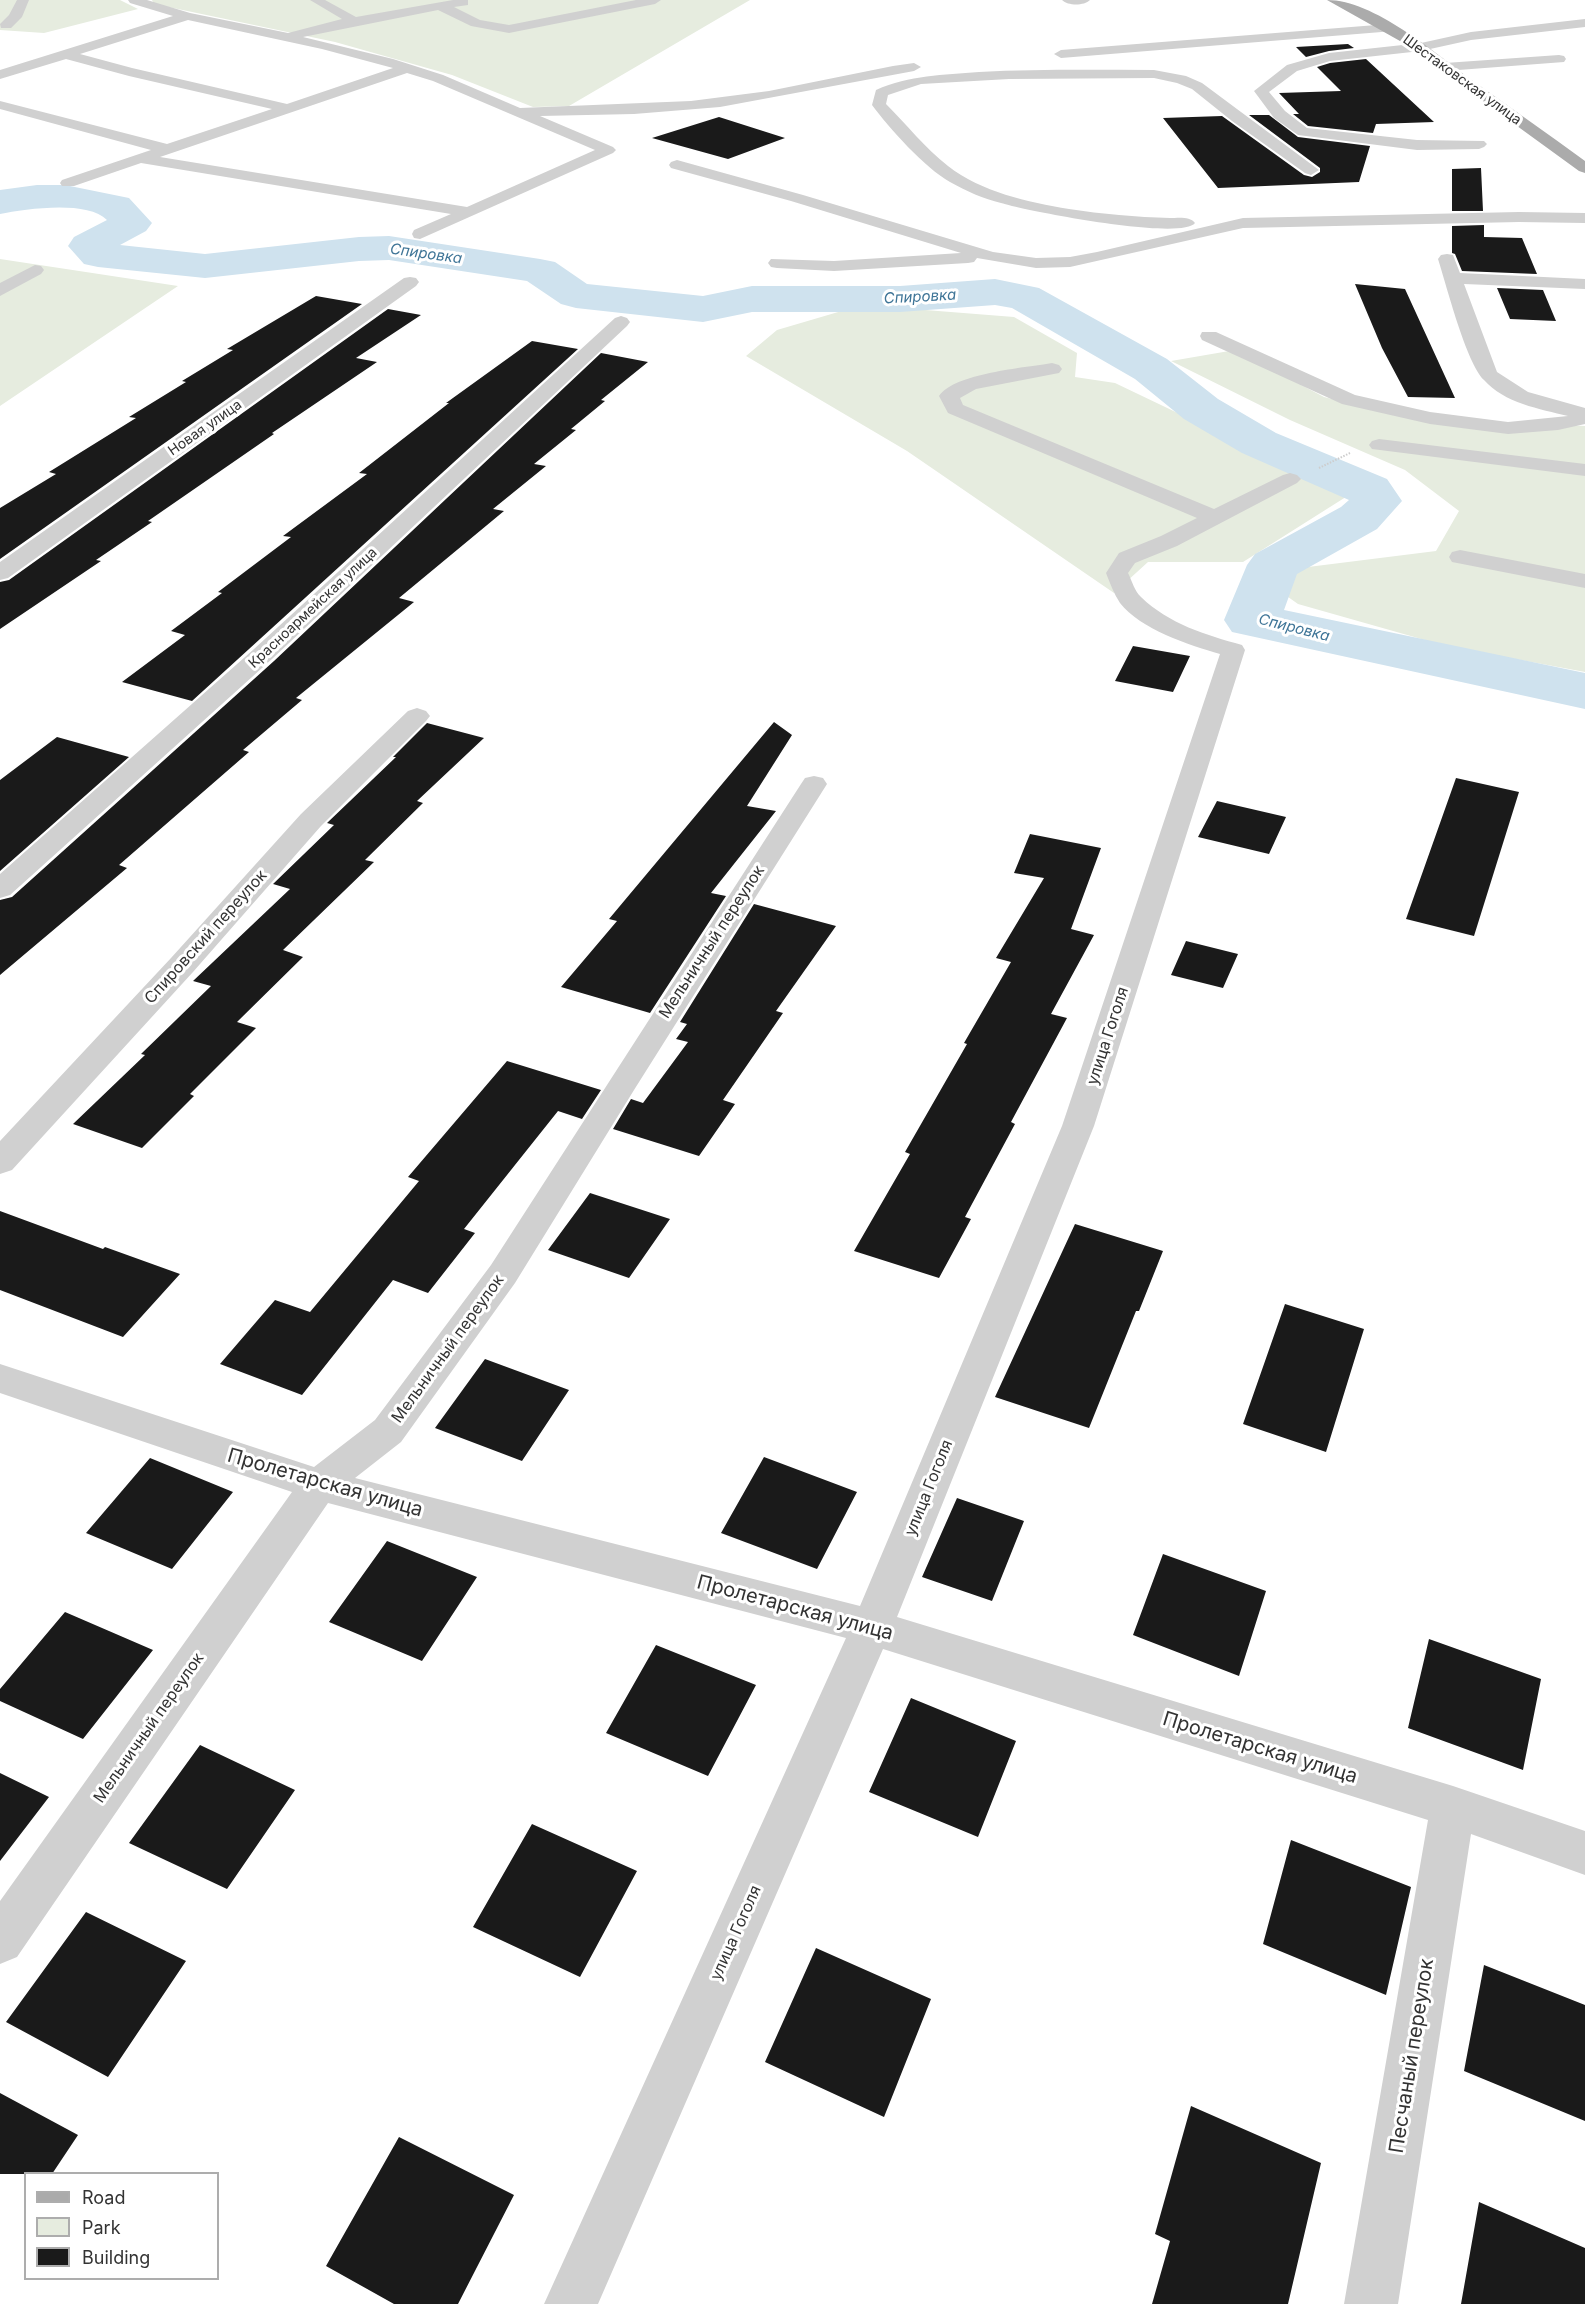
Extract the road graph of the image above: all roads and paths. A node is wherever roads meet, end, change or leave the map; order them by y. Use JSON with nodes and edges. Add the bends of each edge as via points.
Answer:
{"nodes":[{"id":1,"x":23,"y":0,"type":"edge"},
{"id":2,"x":134,"y":0,"type":"edge"},
{"id":3,"x":316,"y":0,"type":"edge"},
{"id":4,"x":474,"y":0,"type":"edge"},
{"id":5,"x":656,"y":0,"type":"edge"},
{"id":6,"x":1068,"y":0,"type":"edge"},
{"id":7,"x":1084,"y":0,"type":"edge"},
{"id":8,"x":1333,"y":0,"type":"edge"},
{"id":9,"x":440,"y":6,"type":"junction"},
{"id":10,"x":187,"y":16,"type":"junction"},
{"id":11,"x":354,"y":21,"type":"junction"},
{"id":12,"x":1585,"y":23,"type":"edge"},
{"id":13,"x":6,"y":25,"type":"dead end"},
{"id":14,"x":1389,"y":28,"type":"junction"},
{"id":15,"x":287,"y":37,"type":"junction"},
{"id":16,"x":1421,"y":47,"type":"junction"},
{"id":17,"x":1049,"y":54,"type":"dead end"},
{"id":18,"x":68,"y":55,"type":"junction"},
{"id":19,"x":1558,"y":59,"type":"dead end"},
{"id":20,"x":929,"y":64,"type":"dead end"},
{"id":21,"x":1445,"y":67,"type":"junction"},
{"id":22,"x":406,"y":68,"type":"junction"},
{"id":23,"x":0,"y":75,"type":"edge"},
{"id":24,"x":0,"y":105,"type":"edge"},
{"id":25,"x":287,"y":108,"type":"junction"},
{"id":26,"x":520,"y":112,"type":"junction"},
{"id":27,"x":1479,"y":144,"type":"dead end"},
{"id":28,"x":167,"y":149,"type":"junction"},
{"id":29,"x":139,"y":159,"type":"junction"},
{"id":30,"x":677,"y":165,"type":"dead end"},
{"id":31,"x":1585,"y":168,"type":"edge"},
{"id":32,"x":1311,"y":170,"type":"dead end"},
{"id":33,"x":68,"y":183,"type":"dead end"},
{"id":34,"x":469,"y":212,"type":"junction"},
{"id":35,"x":1585,"y":218,"type":"edge"},
{"id":36,"x":1243,"y":223,"type":"junction"},
{"id":37,"x":420,"y":234,"type":"dead end"},
{"id":38,"x":991,"y":257,"type":"junction"},
{"id":39,"x":1447,"y":258,"type":"dead end"},
{"id":40,"x":777,"y":263,"type":"dead end"},
{"id":41,"x":35,"y":270,"type":"dead end"},
{"id":42,"x":1454,"y":278,"type":"junction"},
{"id":43,"x":410,"y":282,"type":"dead end"},
{"id":44,"x":1585,"y":285,"type":"edge"},
{"id":45,"x":0,"y":291,"type":"edge"},
{"id":46,"x":621,"y":322,"type":"dead end"},
{"id":47,"x":1209,"y":336,"type":"dead end"},
{"id":48,"x":1052,"y":369,"type":"dead end"},
{"id":49,"x":1585,"y":416,"type":"edge"},
{"id":50,"x":1379,"y":445,"type":"dead end"},
{"id":51,"x":1332,"y":461,"type":"dead end"},
{"id":52,"x":1585,"y":470,"type":"edge"},
{"id":53,"x":1312,"y":472,"type":"dead end"},
{"id":54,"x":1290,"y":479,"type":"dead end"},
{"id":55,"x":1214,"y":517,"type":"junction"},
{"id":56,"x":1460,"y":557,"type":"dead end"},
{"id":57,"x":0,"y":573,"type":"edge"},
{"id":58,"x":1585,"y":581,"type":"edge"},
{"id":59,"x":417,"y":716,"type":"dead end"},
{"id":60,"x":814,"y":784,"type":"dead end"},
{"id":61,"x":0,"y":889,"type":"edge"},
{"id":62,"x":0,"y":1162,"type":"edge"},
{"id":63,"x":0,"y":1378,"type":"edge"},
{"id":64,"x":319,"y":1485,"type":"junction"},
{"id":65,"x":872,"y":1627,"type":"junction"},
{"id":66,"x":1454,"y":1807,"type":"junction"},
{"id":67,"x":1585,"y":1853,"type":"edge"},
{"id":68,"x":0,"y":1941,"type":"edge"},
{"id":69,"x":571,"y":2304,"type":"edge"},
{"id":70,"x":1371,"y":2304,"type":"edge"}],
"edges":[{"from":1,"to":13,"type":"street"},
{"from":2,"to":10,"type":"street"},
{"from":3,"to":11,"type":"street"},
{"from":4,"to":9,"type":"street"},
{"from":5,"to":9,"type":"street","via":[[509,29],[476,23]]},
{"from":6,"to":7,"type":"street"},
{"from":8,"to":14,"type":"main road","name":"Шестаковская улица"},
{"from":9,"to":11,"type":"street"},
{"from":10,"to":15,"type":"street"},
{"from":10,"to":18,"type":"street"},
{"from":11,"to":15,"type":"street"},
{"from":12,"to":16,"type":"street","via":[[1471,36]]},
{"from":14,"to":16,"type":"main road","name":"Шестаковская улица"},
{"from":14,"to":17,"type":"street"},
{"from":15,"to":22,"type":"street"},
{"from":16,"to":21,"type":"main road","name":"Шестаковская улица"},
{"from":16,"to":27,"type":"street","via":[[1329,57],[1292,68],[1261,92],[1288,124],[1303,132],[1418,145]]},
{"from":18,"to":23,"type":"street"},
{"from":18,"to":25,"type":"street"},
{"from":19,"to":21,"type":"street"},
{"from":20,"to":26,"type":"street","via":[[848,76],[748,99]]},
{"from":21,"to":31,"type":"main road","name":"Шестаковская улица"},
{"from":22,"to":25,"type":"street"},
{"from":22,"to":26,"type":"street"},
{"from":24,"to":28,"type":"street"},
{"from":25,"to":28,"type":"street"},
{"from":26,"to":34,"type":"street","via":[[608,150]]},
{"from":28,"to":29,"type":"street"},
{"from":29,"to":33,"type":"street"},
{"from":29,"to":34,"type":"street"},
{"from":30,"to":38,"type":"street"},
{"from":32,"to":36,"type":"street","via":[[1197,86],[1154,74],[921,80],[881,93],[879,105],[919,150],[955,178],[1000,198],[1079,215],[1150,223]]},
{"from":34,"to":37,"type":"street"},
{"from":35,"to":36,"type":"street"},
{"from":36,"to":38,"type":"street","via":[[1070,262],[1036,263]]},
{"from":38,"to":40,"type":"street","via":[[834,266]]},
{"from":39,"to":42,"type":"street"},
{"from":41,"to":45,"type":"street"},
{"from":42,"to":44,"type":"street"},
{"from":42,"to":49,"type":"street","via":[[1488,374],[1504,386],[1544,404]]},
{"from":43,"to":57,"type":"street","name":"Новая улица"},
{"from":46,"to":61,"type":"street","name":"Красноармейская улица","via":[[263,654]]},
{"from":47,"to":49,"type":"street","via":[[1348,400],[1430,418],[1508,428],[1558,424]]},
{"from":48,"to":55,"type":"street","via":[[970,384],[949,396],[955,409]]},
{"from":50,"to":52,"type":"street"},
{"from":51,"to":53,"type":"path"},
{"from":54,"to":55,"type":"street"},
{"from":55,"to":65,"type":"street","name":"улица Гоголя","via":[[1126,558],[1116,573],[1130,600],[1158,621],[1191,638],[1233,650],[1078,1126]]},
{"from":56,"to":58,"type":"street"},
{"from":59,"to":62,"type":"street","name":"Спировский переулок","via":[[311,820]]},
{"from":60,"to":64,"type":"street","name":"Мельничный переулок","via":[[503,1274],[388,1431]]},
{"from":63,"to":64,"type":"street","name":"Пролетарская улица"},
{"from":64,"to":65,"type":"street","name":"Пролетарская улица"},
{"from":64,"to":68,"type":"street","name":"Мельничный переулок"},
{"from":65,"to":66,"type":"street","name":"Пролетарская улица"},
{"from":65,"to":69,"type":"street","name":"улица Гоголя"},
{"from":66,"to":67,"type":"street","name":"Пролетарская улица"},
{"from":66,"to":70,"type":"street","name":"Песчаный переулок"}]}
